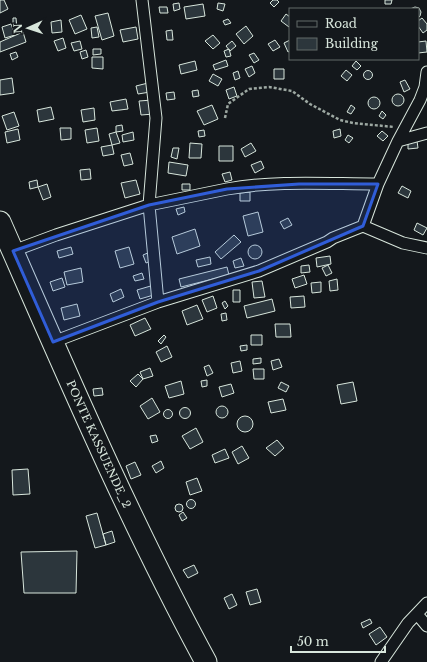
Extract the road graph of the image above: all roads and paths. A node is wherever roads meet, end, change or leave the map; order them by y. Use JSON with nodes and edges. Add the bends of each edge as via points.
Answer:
{"nodes":[{"id":1,"x":142,"y":0,"type":"edge"},
{"id":2,"x":427,"y":72,"type":"edge"},
{"id":3,"x":225,"y":118,"type":"dead end"},
{"id":4,"x":404,"y":129,"type":"junction"},
{"id":5,"x":427,"y":133,"type":"edge"},
{"id":6,"x":398,"y":141,"type":"junction"},
{"id":7,"x":378,"y":184,"type":"junction"},
{"id":8,"x":149,"y":205,"type":"junction"},
{"id":9,"x":0,"y":222,"type":"edge"},
{"id":10,"x":363,"y":226,"type":"junction"},
{"id":11,"x":427,"y":248,"type":"edge"},
{"id":12,"x":12,"y":251,"type":"junction"},
{"id":13,"x":158,"y":302,"type":"junction"},
{"id":14,"x":52,"y":342,"type":"junction"},
{"id":15,"x":427,"y":603,"type":"edge"},
{"id":16,"x":417,"y":614,"type":"junction"},
{"id":17,"x":427,"y":626,"type":"edge"},
{"id":18,"x":206,"y":662,"type":"edge"},
{"id":19,"x":381,"y":662,"type":"edge"}],
"edges":[{"from":1,"to":8,"type":"street","via":[[156,118]]},
{"from":2,"to":4,"type":"street","via":[[420,100]]},
{"from":3,"to":4,"type":"path","via":[[228,104],[249,89],[269,87],[292,91],[340,120]]},
{"from":4,"to":6,"type":"street"},
{"from":5,"to":6,"type":"street"},
{"from":6,"to":7,"type":"street"},
{"from":7,"to":8,"type":"street","via":[[239,187]]},
{"from":7,"to":10,"type":"street"},
{"from":8,"to":12,"type":"street"},
{"from":8,"to":13,"type":"street"},
{"from":9,"to":12,"type":"highway","name":"PONTE KASSUENDE_2"},
{"from":10,"to":11,"type":"street","via":[[403,243]]},
{"from":10,"to":13,"type":"street","via":[[259,271]]},
{"from":12,"to":14,"type":"highway","name":"PONTE KASSUENDE_2"},
{"from":13,"to":14,"type":"street"},
{"from":14,"to":18,"type":"highway","name":"PONTE KASSUENDE_2","via":[[163,579]]},
{"from":15,"to":16,"type":"street"},
{"from":16,"to":17,"type":"street"},
{"from":16,"to":19,"type":"street"}]}
